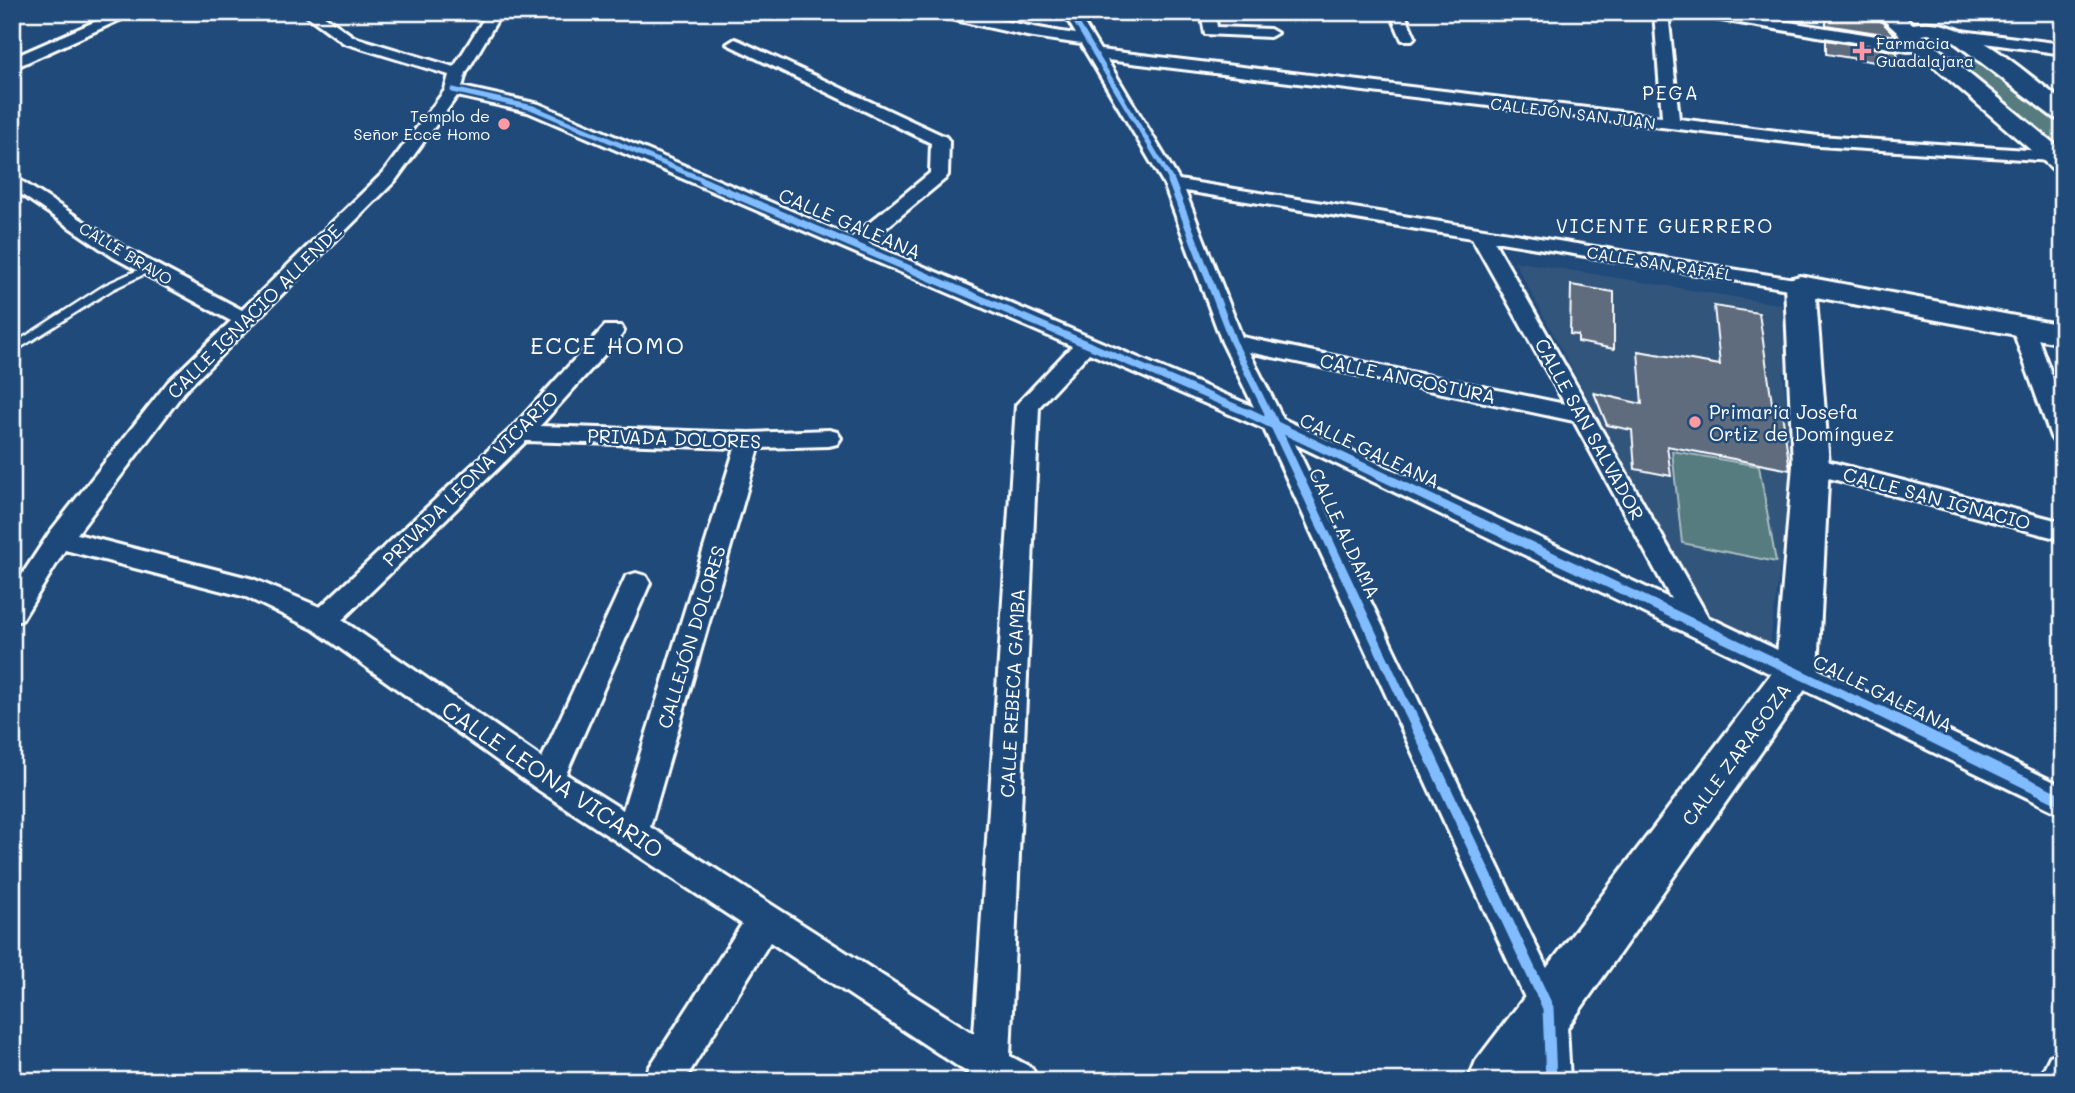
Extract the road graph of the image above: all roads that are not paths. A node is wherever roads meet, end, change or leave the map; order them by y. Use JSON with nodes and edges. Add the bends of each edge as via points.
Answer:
{"nodes":[{"id":1,"x":130,"y":12,"type":"edge"},
{"id":2,"x":309,"y":12,"type":"edge"},
{"id":3,"x":495,"y":12,"type":"edge"},
{"id":4,"x":938,"y":12,"type":"edge"},
{"id":5,"x":1070,"y":12,"type":"edge"},
{"id":6,"x":1208,"y":12,"type":"edge"},
{"id":7,"x":1397,"y":12,"type":"edge"},
{"id":8,"x":1661,"y":12,"type":"edge"},
{"id":9,"x":1696,"y":12,"type":"edge"},
{"id":10,"x":1885,"y":12,"type":"edge"},
{"id":11,"x":1927,"y":12,"type":"edge"},
{"id":12,"x":1210,"y":31,"type":"joint"},
{"id":13,"x":1270,"y":33,"type":"dead end"},
{"id":14,"x":1408,"y":37,"type":"dead end"},
{"id":15,"x":1962,"y":37,"type":"junction"},
{"id":16,"x":1916,"y":38,"type":"junction"},
{"id":17,"x":735,"y":44,"type":"dead end"},
{"id":18,"x":1091,"y":47,"type":"junction"},
{"id":19,"x":2063,"y":49,"type":"edge"},
{"id":20,"x":12,"y":64,"type":"edge"},
{"id":21,"x":455,"y":82,"type":"junction"},
{"id":22,"x":2063,"y":113,"type":"edge"},
{"id":23,"x":1671,"y":125,"type":"junction"},
{"id":24,"x":2057,"y":160,"type":"edge"},
{"id":25,"x":12,"y":180,"type":"edge"},
{"id":26,"x":1173,"y":184,"type":"junction"},
{"id":27,"x":1479,"y":233,"type":"junction"},
{"id":28,"x":855,"y":244,"type":"junction"},
{"id":29,"x":149,"y":268,"type":"junction"},
{"id":30,"x":1800,"y":285,"type":"junction"},
{"id":31,"x":244,"y":319,"type":"junction"},
{"id":32,"x":2023,"y":328,"type":"junction"},
{"id":33,"x":613,"y":331,"type":"dead end"},
{"id":34,"x":2063,"y":335,"type":"edge"},
{"id":35,"x":1233,"y":342,"type":"junction"},
{"id":36,"x":1087,"y":344,"type":"junction"},
{"id":37,"x":12,"y":350,"type":"edge"},
{"id":38,"x":1583,"y":415,"type":"junction"},
{"id":39,"x":1274,"y":424,"type":"junction"},
{"id":40,"x":520,"y":433,"type":"junction"},
{"id":41,"x":2063,"y":437,"type":"edge"},
{"id":42,"x":829,"y":438,"type":"dead end"},
{"id":43,"x":749,"y":441,"type":"junction"},
{"id":44,"x":1811,"y":465,"type":"junction"},
{"id":45,"x":2063,"y":531,"type":"edge"},
{"id":46,"x":59,"y":539,"type":"junction"},
{"id":47,"x":636,"y":583,"type":"dead end"},
{"id":48,"x":12,"y":613,"type":"edge"},
{"id":49,"x":323,"y":621,"type":"junction"},
{"id":50,"x":1699,"y":626,"type":"junction"},
{"id":51,"x":1797,"y":671,"type":"junction"},
{"id":52,"x":548,"y":779,"type":"junction"},
{"id":53,"x":2063,"y":801,"type":"edge"},
{"id":54,"x":632,"y":833,"type":"junction"},
{"id":55,"x":764,"y":920,"type":"junction"},
{"id":56,"x":1548,"y":1008,"type":"junction"},
{"id":57,"x":991,"y":1066,"type":"junction"},
{"id":58,"x":2063,"y":1069,"type":"edge"},
{"id":59,"x":662,"y":1081,"type":"edge"},
{"id":60,"x":1019,"y":1081,"type":"edge"},
{"id":61,"x":1496,"y":1081,"type":"edge"},
{"id":62,"x":1551,"y":1081,"type":"edge"},
{"id":63,"x":2057,"y":1081,"type":"edge"}],
"edges":[{"from":1,"to":20,"type":"street"},
{"from":2,"to":21,"type":"street","name":"CALLE GALEANA","via":[[349,40]]},
{"from":3,"to":21,"type":"street","name":"CALLE IGNACIO ALLENDE"},
{"from":4,"to":18,"type":"street","name":"CALLEJÓN SAN JUAN"},
{"from":5,"to":18,"type":"street","name":"CALLE ALDAMA"},
{"from":6,"to":12,"type":"street"},
{"from":7,"to":14,"type":"street"},
{"from":8,"to":23,"type":"street"},
{"from":9,"to":16,"type":"street","via":[[1908,46]]},
{"from":10,"to":16,"type":"street"},
{"from":11,"to":15,"type":"street"},
{"from":12,"to":13,"type":"street"},
{"from":15,"to":16,"type":"street","via":[[1966,48],[1954,50]]},
{"from":15,"to":19,"type":"street"},
{"from":15,"to":22,"type":"street"},
{"from":16,"to":24,"type":"street"},
{"from":17,"to":28,"type":"street","via":[[940,141],[939,175]]},
{"from":18,"to":23,"type":"street","name":"CALLEJÓN SAN JUAN"},
{"from":18,"to":26,"type":"street","name":"CALLE ALDAMA"},
{"from":21,"to":28,"type":"street","name":"CALLE GALEANA","via":[[533,108]]},
{"from":21,"to":31,"type":"street","name":"CALLE IGNACIO ALLENDE","via":[[389,177]]},
{"from":23,"to":24,"type":"street","name":"CALLEJÓN SAN JUAN"},
{"from":25,"to":29,"type":"street","name":"CALLE BRAVO"},
{"from":26,"to":27,"type":"street","name":"CALLE SAN RAFAÉL"},
{"from":26,"to":35,"type":"street","name":"CALLE ALDAMA"},
{"from":27,"to":30,"type":"street","name":"CALLE SAN RAFAÉL"},
{"from":27,"to":38,"type":"street","name":"CALLE SAN SALVADOR"},
{"from":28,"to":36,"type":"street","name":"CALLE GALEANA"},
{"from":29,"to":31,"type":"street","name":"CALLE BRAVO"},
{"from":29,"to":37,"type":"lane","via":[[109,287]]},
{"from":30,"to":32,"type":"street","name":"CALLE SAN RAFAÉL"},
{"from":30,"to":44,"type":"street","name":"CALLE ZARAGOZA"},
{"from":31,"to":46,"type":"street","name":"CALLE IGNACIO ALLENDE","via":[[176,387]]},
{"from":32,"to":34,"type":"street","name":"CALLE SAN RAFAÉL"},
{"from":32,"to":41,"type":"street"},
{"from":33,"to":40,"type":"street","name":"PRIVADA LEONA VICARIO"},
{"from":35,"to":38,"type":"street","name":"CALLE ANGOSTURA"},
{"from":35,"to":39,"type":"street","name":"CALLE ALDAMA"},
{"from":36,"to":39,"type":"street","name":"CALLE GALEANA"},
{"from":36,"to":57,"type":"street","name":"CALLE REBECA GAMBA","via":[[1028,405]]},
{"from":38,"to":50,"type":"street","name":"CALLE SAN SALVADOR"},
{"from":39,"to":50,"type":"street","name":"CALLE GALEANA"},
{"from":39,"to":56,"type":"street","name":"CALLE ALDAMA"},
{"from":40,"to":43,"type":"street","name":"PRIVADA DOLORES"},
{"from":40,"to":49,"type":"street","name":"PRIVADA LEONA VICARIO"},
{"from":42,"to":43,"type":"street","name":"PRIVADA DOLORES"},
{"from":43,"to":54,"type":"street","name":"CALLEJÓN DOLORES"},
{"from":44,"to":45,"type":"street","name":"CALLE SAN IGNACIO"},
{"from":44,"to":51,"type":"street","name":"CALLE ZARAGOZA"},
{"from":46,"to":48,"type":"street","name":"CALLE IGNACIO ALLENDE"},
{"from":46,"to":49,"type":"street","name":"CALLE LEONA VICARIO","via":[[253,589]]},
{"from":47,"to":52,"type":"street"},
{"from":49,"to":52,"type":"street","name":"CALLE LEONA VICARIO"},
{"from":50,"to":51,"type":"street","name":"CALLE GALEANA"},
{"from":51,"to":53,"type":"street","name":"CALLE GALEANA"},
{"from":51,"to":56,"type":"street","name":"CALLE ZARAGOZA"},
{"from":52,"to":54,"type":"street","name":"CALLE LEONA VICARIO"},
{"from":54,"to":55,"type":"street","name":"CALLE LEONA VICARIO"},
{"from":55,"to":57,"type":"street","name":"CALLE LEONA VICARIO"},
{"from":55,"to":59,"type":"street"},
{"from":56,"to":61,"type":"street","name":"CALLE ZARAGOZA"},
{"from":56,"to":62,"type":"street","name":"CALLE ALDAMA"},
{"from":57,"to":60,"type":"street","name":"CALLE LEONA VICARIO"},
{"from":58,"to":63,"type":"street"}]}
